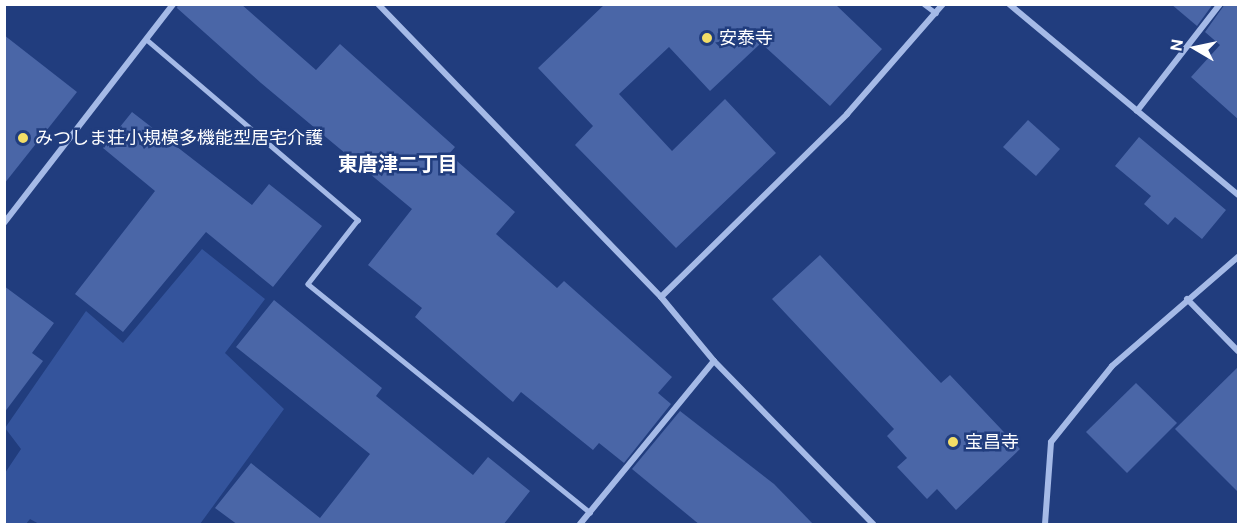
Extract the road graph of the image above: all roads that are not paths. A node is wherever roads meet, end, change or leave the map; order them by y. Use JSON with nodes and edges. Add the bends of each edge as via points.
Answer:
{"nodes":[{"id":1,"x":173,"y":4,"type":"edge"},
{"id":2,"x":378,"y":4,"type":"edge"},
{"id":3,"x":924,"y":4,"type":"edge"},
{"id":4,"x":943,"y":4,"type":"edge"},
{"id":5,"x":1009,"y":4,"type":"edge"},
{"id":6,"x":1220,"y":4,"type":"edge"},
{"id":7,"x":936,"y":13,"type":"junction"},
{"id":8,"x":146,"y":39,"type":"junction"},
{"id":9,"x":1137,"y":111,"type":"junction"},
{"id":10,"x":1239,"y":195,"type":"edge"},
{"id":11,"x":4,"y":209,"type":"edge"},
{"id":12,"x":12,"y":214,"type":"junction"},
{"id":13,"x":4,"y":223,"type":"edge"},
{"id":14,"x":1239,"y":257,"type":"edge"},
{"id":15,"x":661,"y":297,"type":"junction"},
{"id":16,"x":1187,"y":299,"type":"junction"},
{"id":17,"x":1239,"y":351,"type":"edge"},
{"id":18,"x":714,"y":361,"type":"junction"},
{"id":19,"x":590,"y":512,"type":"junction"},
{"id":20,"x":580,"y":525,"type":"edge"},
{"id":21,"x":873,"y":525,"type":"edge"},
{"id":22,"x":1045,"y":525,"type":"edge"}],
"edges":[{"from":1,"to":8,"type":"street"},
{"from":2,"to":15,"type":"street"},
{"from":3,"to":7,"type":"lane"},
{"from":4,"to":7,"type":"street"},
{"from":5,"to":9,"type":"street"},
{"from":6,"to":9,"type":"street"},
{"from":7,"to":15,"type":"street","via":[[847,114]]},
{"from":8,"to":12,"type":"street"},
{"from":8,"to":19,"type":"lane","via":[[358,220],[308,284]]},
{"from":9,"to":10,"type":"street"},
{"from":11,"to":12,"type":"lane"},
{"from":12,"to":13,"type":"street"},
{"from":14,"to":16,"type":"street"},
{"from":15,"to":18,"type":"street"},
{"from":16,"to":17,"type":"street"},
{"from":16,"to":22,"type":"street","via":[[1112,366],[1051,442]]},
{"from":18,"to":19,"type":"street"},
{"from":18,"to":21,"type":"street"},
{"from":19,"to":20,"type":"street"}]}
